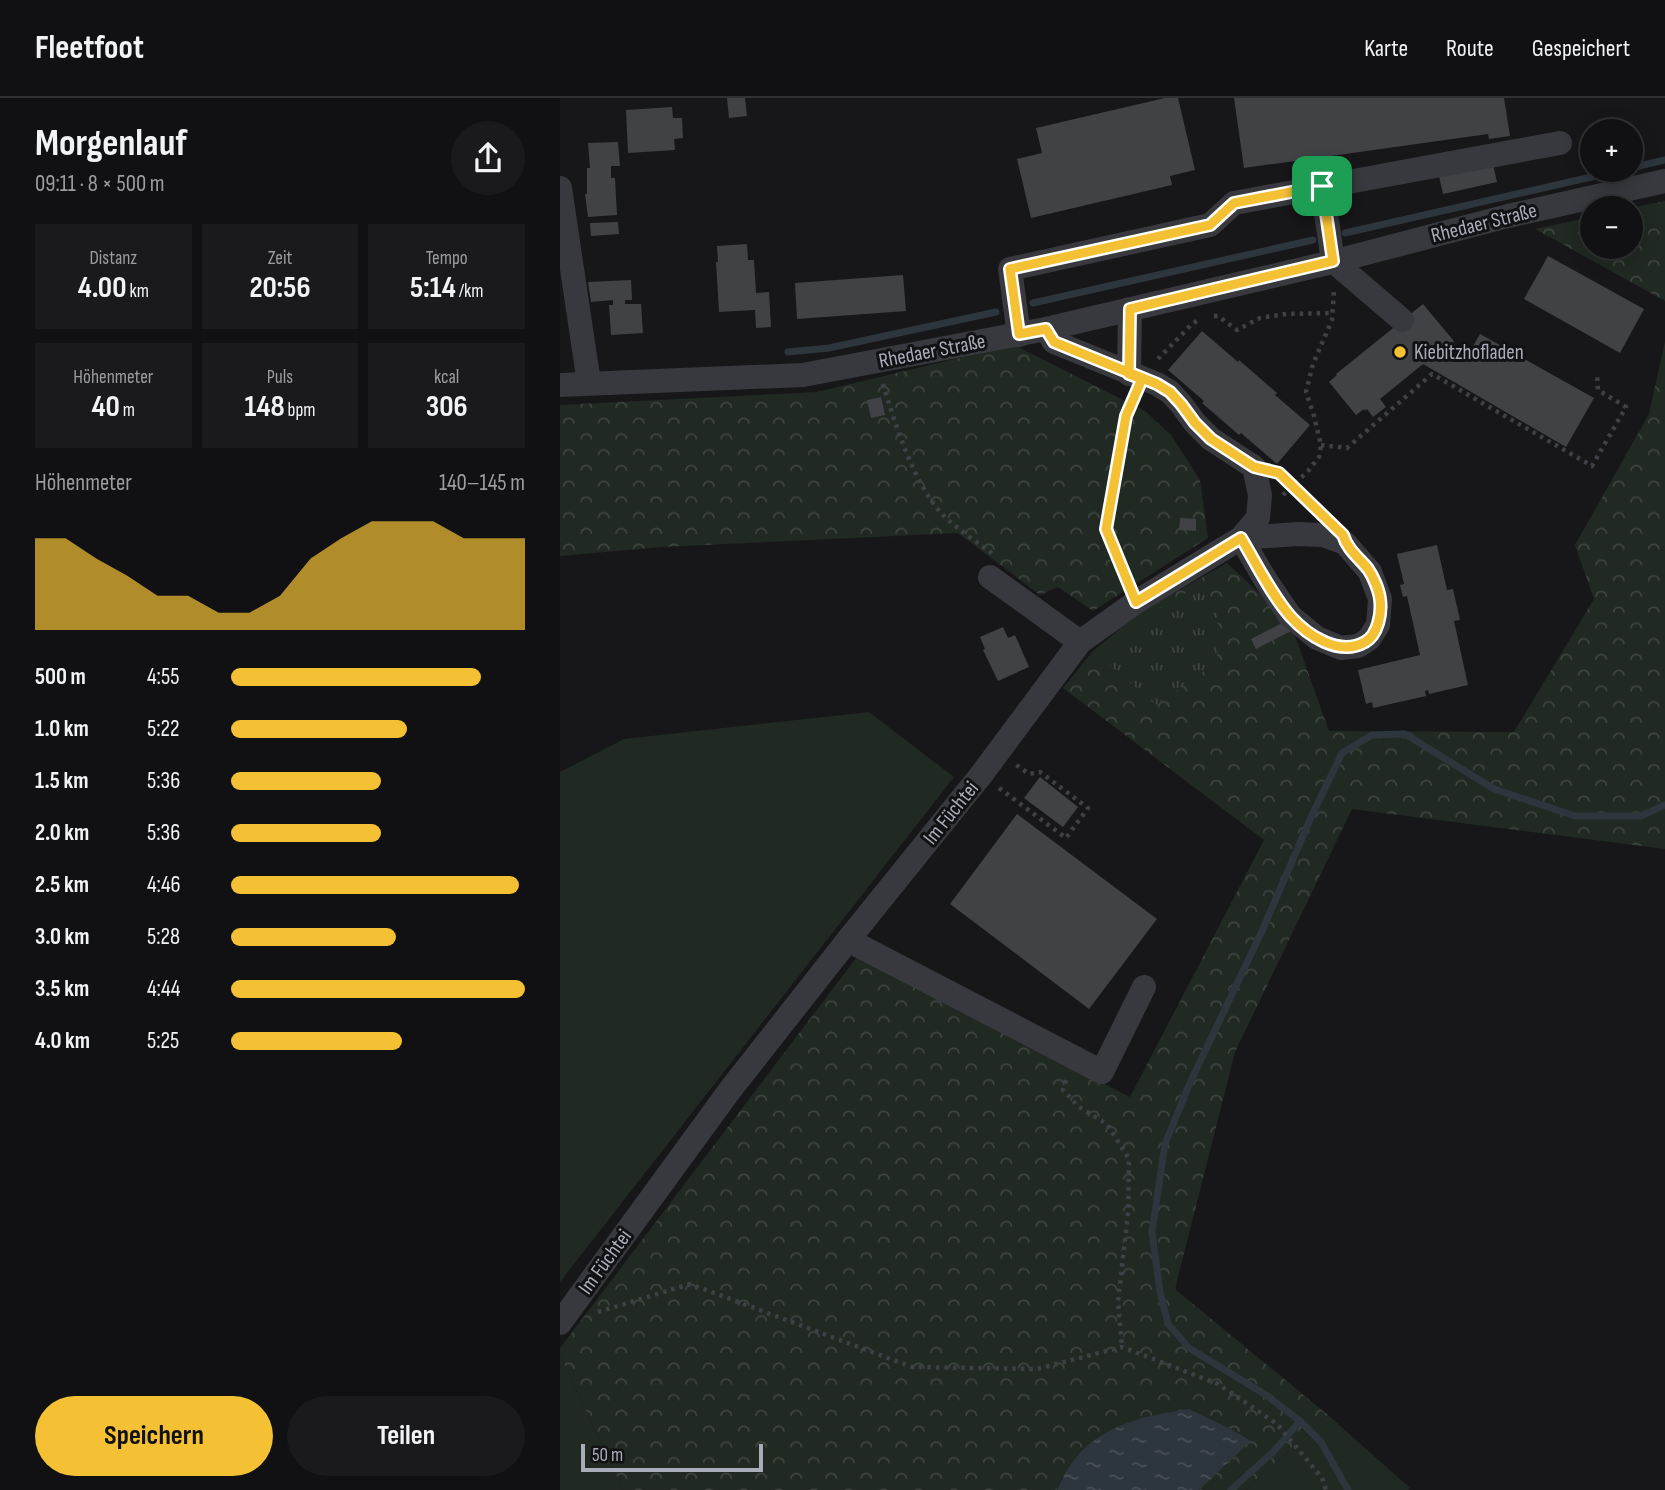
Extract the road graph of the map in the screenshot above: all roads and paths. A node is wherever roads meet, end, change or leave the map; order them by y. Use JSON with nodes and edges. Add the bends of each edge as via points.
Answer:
{"nodes":[{"id":1,"x":1560,"y":143,"type":"dead end"},
{"id":2,"x":1665,"y":181,"type":"edge"},
{"id":3,"x":1322,"y":186,"type":"junction"},
{"id":4,"x":560,"y":187,"type":"edge"},
{"id":5,"x":1333,"y":261,"type":"junction"},
{"id":6,"x":1130,"y":309,"type":"junction"},
{"id":7,"x":1333,"y":313,"type":"dead end"},
{"id":8,"x":1332,"y":320,"type":"dead end"},
{"id":9,"x":1402,"y":320,"type":"dead end"},
{"id":10,"x":1046,"y":329,"type":"junction"},
{"id":11,"x":1019,"y":334,"type":"junction"},
{"id":12,"x":1597,"y":373,"type":"dead end"},
{"id":13,"x":1136,"y":377,"type":"junction"},
{"id":14,"x":882,"y":378,"type":"dead end"},
{"id":15,"x":589,"y":383,"type":"junction"},
{"id":16,"x":560,"y":385,"type":"edge"},
{"id":17,"x":1321,"y":445,"type":"junction"},
{"id":18,"x":1254,"y":467,"type":"junction"},
{"id":19,"x":1292,"y":486,"type":"junction"},
{"id":20,"x":1258,"y":518,"type":"junction"},
{"id":21,"x":1241,"y":538,"type":"junction"},
{"id":22,"x":1345,"y":543,"type":"junction"},
{"id":23,"x":990,"y":577,"type":"joint"},
{"id":24,"x":1136,"y":602,"type":"junction"},
{"id":25,"x":1080,"y":642,"type":"junction"},
{"id":26,"x":999,"y":751,"type":"junction"},
{"id":27,"x":981,"y":775,"type":"junction"},
{"id":28,"x":848,"y":940,"type":"junction"},
{"id":29,"x":1144,"y":987,"type":"dead end"},
{"id":30,"x":1074,"y":1058,"type":"junction"},
{"id":31,"x":586,"y":1316,"type":"dead end"},
{"id":32,"x":560,"y":1323,"type":"edge"},
{"id":33,"x":1122,"y":1347,"type":"junction"},
{"id":34,"x":1326,"y":1490,"type":"edge"}],
"edges":[{"from":1,"to":3,"type":"street"},
{"from":2,"to":5,"type":"street","name":"Rhedaer Straße"},
{"from":3,"to":5,"type":"street"},
{"from":3,"to":11,"type":"street","via":[[1234,203],[1210,225],[1010,269]]},
{"from":4,"to":15,"type":"street"},
{"from":5,"to":6,"type":"street","name":"Rhedaer Straße"},
{"from":5,"to":9,"type":"street"},
{"from":6,"to":10,"type":"street","name":"Rhedaer Straße"},
{"from":6,"to":13,"type":"street"},
{"from":7,"to":13,"type":"path","via":[[1260,318],[1237,330],[1218,316],[1208,315],[1192,324]]},
{"from":8,"to":17,"type":"path","via":[[1306,392]]},
{"from":10,"to":11,"type":"street","name":"Rhedaer Straße"},
{"from":10,"to":13,"type":"street","via":[[1054,342]]},
{"from":11,"to":15,"type":"street","name":"Rhedaer Straße","via":[[803,375]]},
{"from":12,"to":17,"type":"path","via":[[1598,390],[1626,407],[1592,466],[1432,374],[1346,448]]},
{"from":13,"to":18,"type":"street","via":[[1170,392],[1211,439]]},
{"from":13,"to":24,"type":"path","via":[[1106,529]]},
{"from":14,"to":23,"type":"path","via":[[922,486],[944,516],[993,554]]},
{"from":15,"to":16,"type":"street","name":"Rhedaer Straße"},
{"from":17,"to":19,"type":"path","via":[[1319,457]]},
{"from":18,"to":19,"type":"path","via":[[1279,473]]},
{"from":18,"to":20,"type":"street","via":[[1260,495]]},
{"from":19,"to":20,"type":"path"},
{"from":19,"to":22,"type":"path","via":[[1343,535]]},
{"from":20,"to":21,"type":"street","name":"Im Füchtei"},
{"from":21,"to":22,"type":"street","via":[[1323,535]]},
{"from":21,"to":22,"type":"street","via":[[1290,616],[1317,638],[1341,648],[1370,639],[1378,625],[1380,599],[1370,572]]},
{"from":21,"to":24,"type":"street","name":"Im Füchtei"},
{"from":23,"to":25,"type":"street"},
{"from":24,"to":25,"type":"street","name":"Im Füchtei"},
{"from":25,"to":26,"type":"street","name":"Im Füchtei"},
{"from":26,"to":27,"type":"street","name":"Im Füchtei"},
{"from":26,"to":27,"type":"path","via":[[1028,774],[1040,772],[1087,808],[1066,838]]},
{"from":27,"to":28,"type":"street","name":"Im Füchtei"},
{"from":28,"to":30,"type":"street"},
{"from":28,"to":32,"type":"street","name":"Im Füchtei","via":[[730,1090]]},
{"from":29,"to":30,"type":"street","via":[[1102,1072]]},
{"from":30,"to":33,"type":"path","via":[[1063,1090],[1079,1107],[1107,1124],[1129,1158],[1118,1302]]},
{"from":31,"to":33,"type":"path","via":[[690,1284],[912,1367],[1037,1369]]},
{"from":33,"to":34,"type":"path","via":[[1218,1384],[1277,1424],[1322,1478]]}]}
